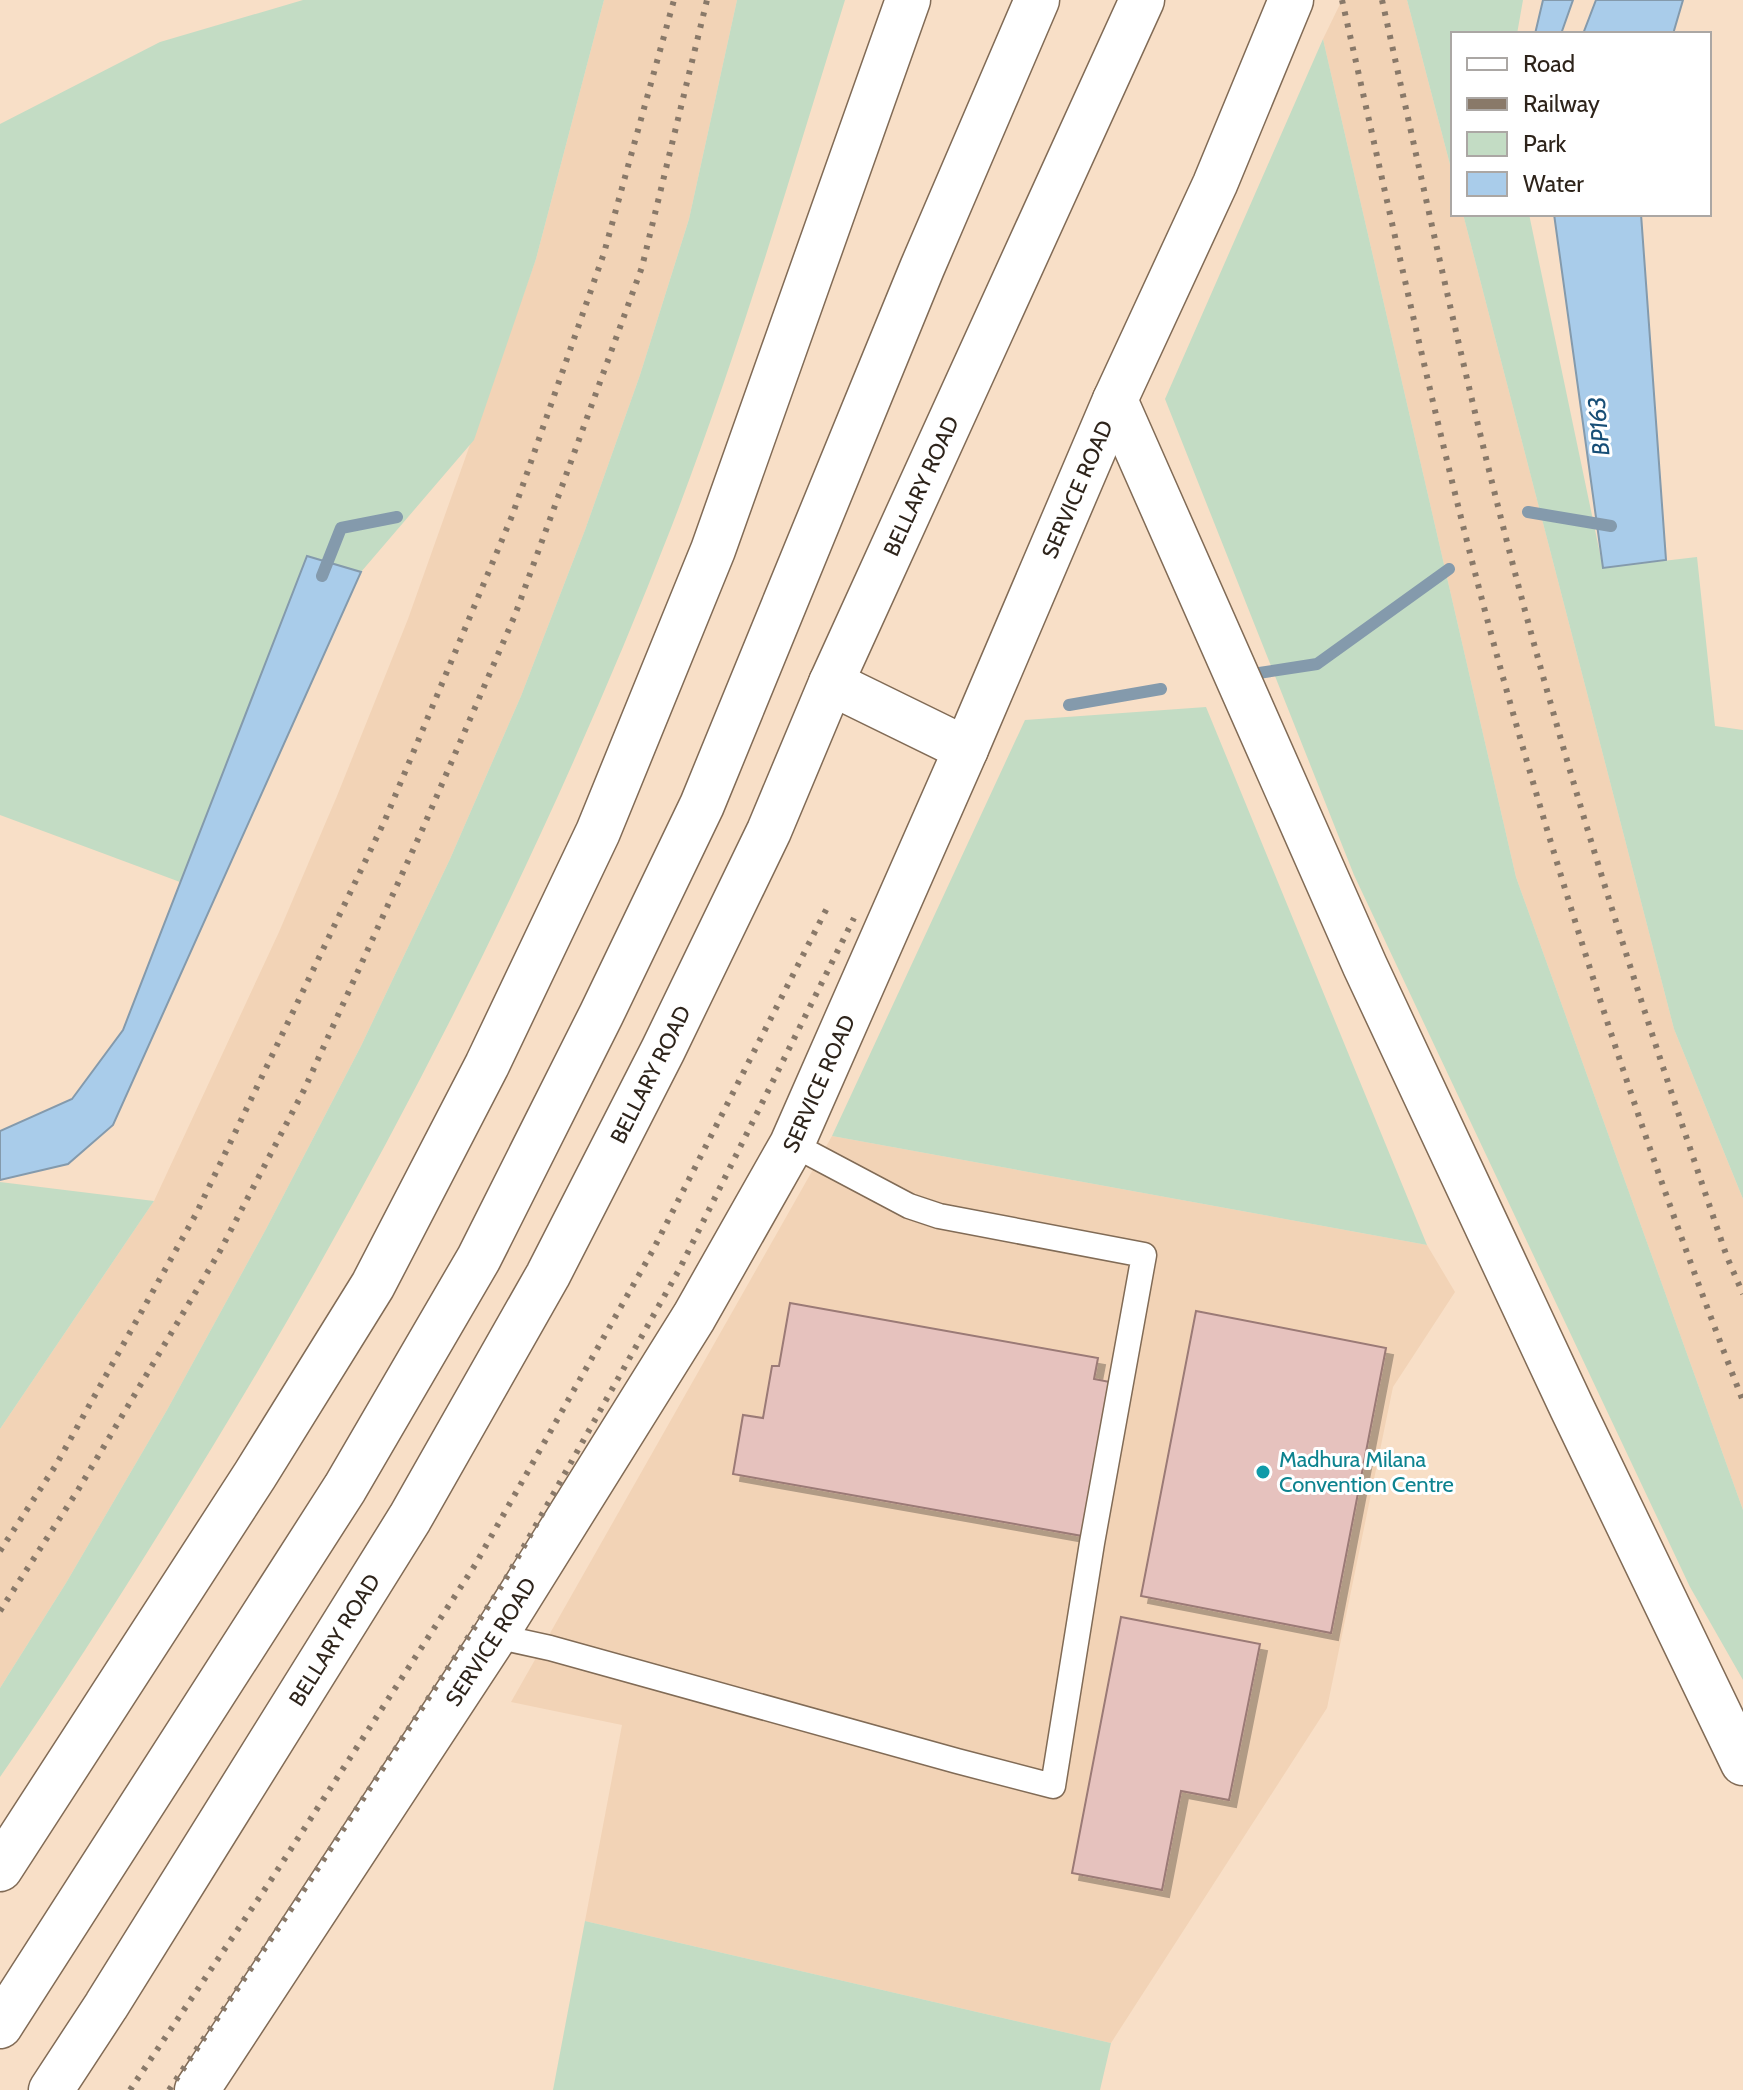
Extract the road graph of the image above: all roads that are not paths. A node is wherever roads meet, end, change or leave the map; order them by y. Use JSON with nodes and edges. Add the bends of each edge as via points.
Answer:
{"nodes":[{"id":1,"x":908,"y":0,"type":"edge"},
{"id":2,"x":1037,"y":0,"type":"edge"},
{"id":3,"x":1142,"y":0,"type":"edge"},
{"id":4,"x":1291,"y":0,"type":"edge"},
{"id":5,"x":1115,"y":400,"type":"junction"},
{"id":6,"x":830,"y":687,"type":"junction"},
{"id":7,"x":966,"y":749,"type":"junction"},
{"id":8,"x":792,"y":1144,"type":"junction"},
{"id":9,"x":495,"y":1636,"type":"junction"},
{"id":10,"x":1743,"y":1763,"type":"edge"},
{"id":11,"x":0,"y":1869,"type":"edge"},
{"id":12,"x":0,"y":2026,"type":"edge"},
{"id":13,"x":51,"y":2090,"type":"edge"},
{"id":14,"x":197,"y":2090,"type":"edge"}],
"edges":[{"from":1,"to":11,"type":"main road","via":[[713,550],[598,832],[487,1065],[373,1285]]},
{"from":2,"to":12,"type":"main road","via":[[702,805],[479,1258],[337,1501]]},
{"from":3,"to":6,"type":"main road","name":"BELLARY ROAD"},
{"from":4,"to":5,"type":"main road","name":"SERVICE ROAD","via":[[1215,184]]},
{"from":5,"to":7,"type":"main road","name":"SERVICE ROAD"},
{"from":5,"to":10,"type":"main road","via":[[1365,966]]},
{"from":6,"to":7,"type":"main road"},
{"from":6,"to":13,"type":"main road","name":"BELLARY ROAD","via":[[769,831],[548,1275],[410,1518]]},
{"from":7,"to":8,"type":"main road","name":"SERVICE ROAD"},
{"from":8,"to":9,"type":"main road","name":"SERVICE ROAD","via":[[694,1317]]},
{"from":8,"to":9,"type":"lane","via":[[909,1206],[939,1216],[1144,1255],[1053,1786]]},
{"from":9,"to":14,"type":"main road","name":"SERVICE ROAD"}]}
